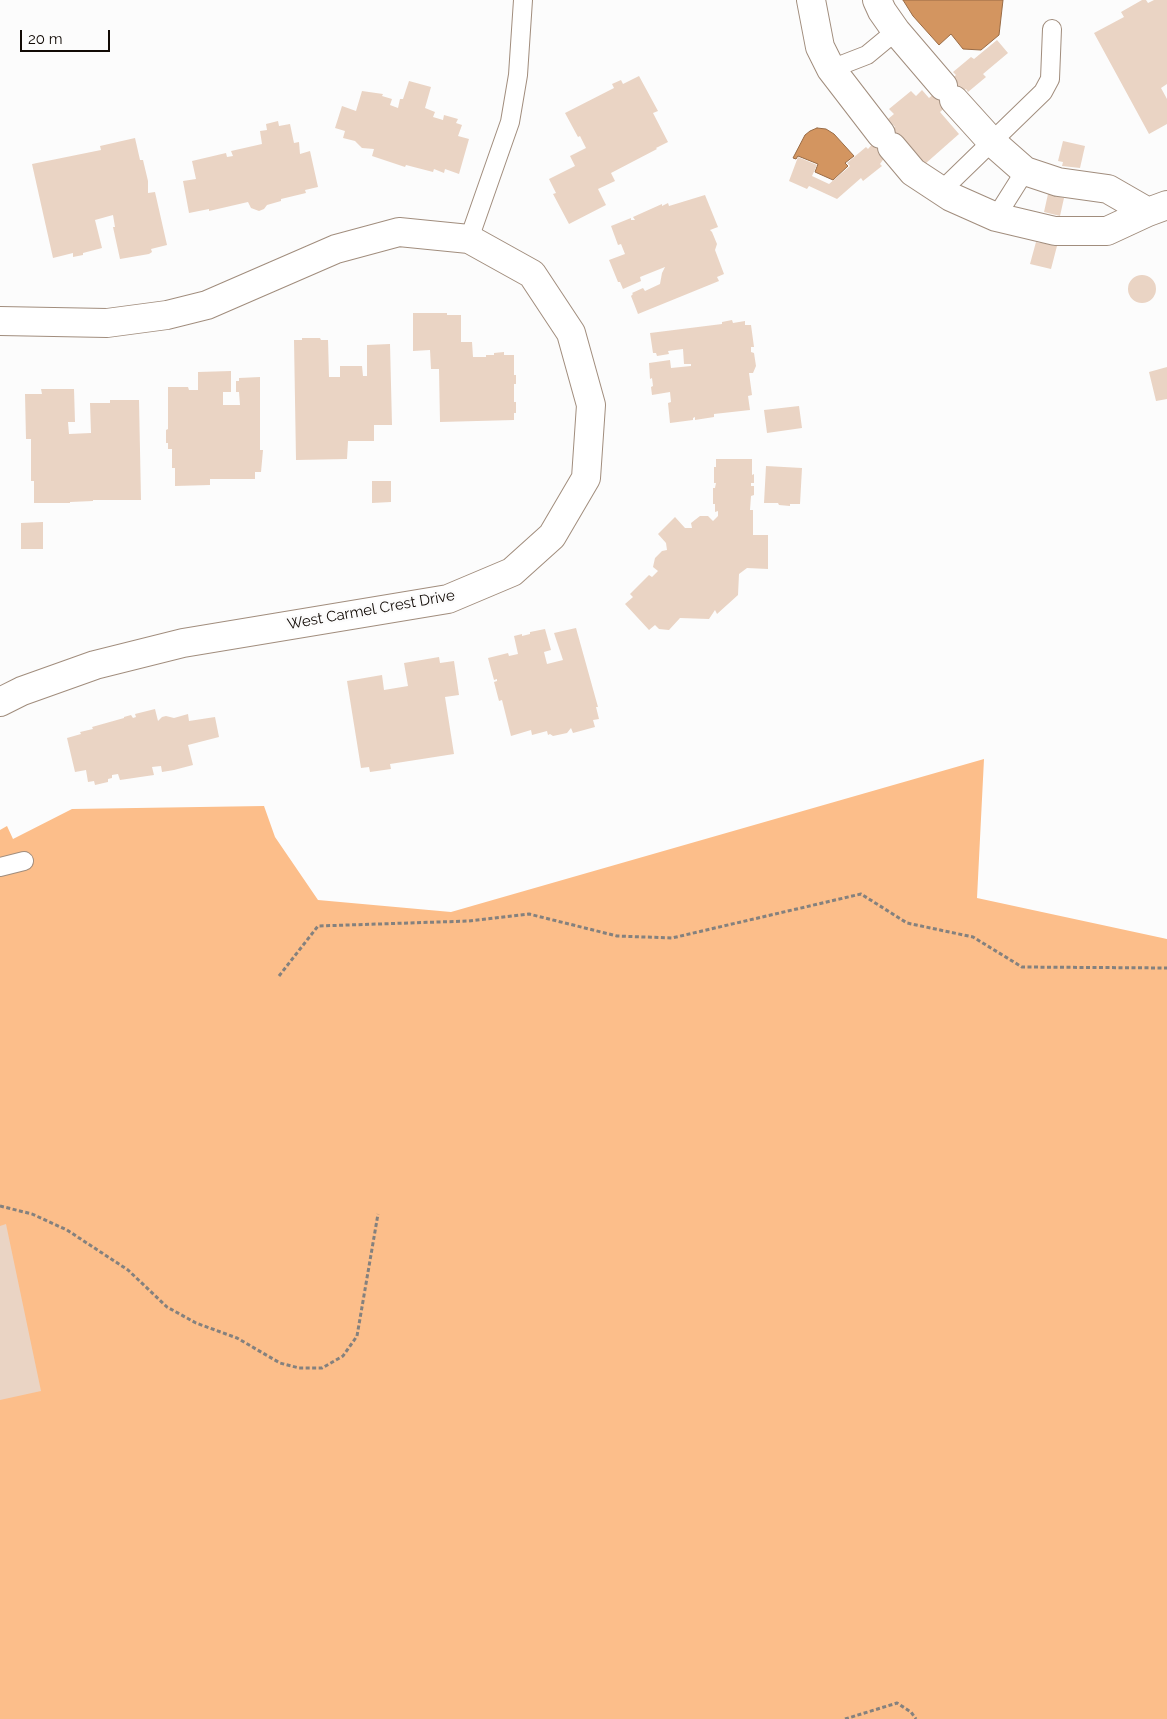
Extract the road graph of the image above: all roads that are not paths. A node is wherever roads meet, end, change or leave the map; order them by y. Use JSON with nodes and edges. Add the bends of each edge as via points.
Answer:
{"nodes":[{"id":1,"x":523,"y":0,"type":"edge"},
{"id":2,"x":811,"y":0,"type":"edge"},
{"id":3,"x":877,"y":0,"type":"edge"},
{"id":4,"x":1052,"y":29,"type":"dead end"},
{"id":5,"x":896,"y":31,"type":"junction"},
{"id":6,"x":831,"y":69,"type":"junction"},
{"id":7,"x":992,"y":142,"type":"junction"},
{"id":8,"x":1025,"y":170,"type":"junction"},
{"id":9,"x":941,"y":191,"type":"junction"},
{"id":10,"x":1157,"y":208,"type":"edge"},
{"id":11,"x":996,"y":217,"type":"junction"},
{"id":12,"x":469,"y":239,"type":"junction"},
{"id":13,"x":0,"y":321,"type":"edge"},
{"id":14,"x":0,"y":702,"type":"edge"},
{"id":15,"x":24,"y":861,"type":"dead end"},
{"id":16,"x":0,"y":867,"type":"edge"}],
"edges":[{"from":1,"to":12,"type":"lane","via":[[518,75],[510,122]]},
{"from":2,"to":6,"type":"street","via":[[820,47]]},
{"from":3,"to":5,"type":"street"},
{"from":4,"to":7,"type":"lane","via":[[1047,85]]},
{"from":5,"to":6,"type":"lane","via":[[867,56]]},
{"from":5,"to":7,"type":"street"},
{"from":6,"to":9,"type":"street","via":[[913,172]]},
{"from":7,"to":8,"type":"street"},
{"from":7,"to":9,"type":"lane"},
{"from":8,"to":10,"type":"street","via":[[1058,182],[1108,189]]},
{"from":8,"to":11,"type":"lane"},
{"from":9,"to":11,"type":"street"},
{"from":10,"to":11,"type":"street","via":[[1107,231],[1055,231]]},
{"from":12,"to":13,"type":"street","name":"West Carmel Crest Drive","via":[[399,232],[336,249],[207,305],[167,314],[107,323]]},
{"from":12,"to":14,"type":"street","name":"West Carmel Crest Drive","via":[[532,274],[571,333],[591,405],[586,478],[552,536],[512,572],[448,599],[183,643],[95,665]]},
{"from":15,"to":16,"type":"lane"}]}
